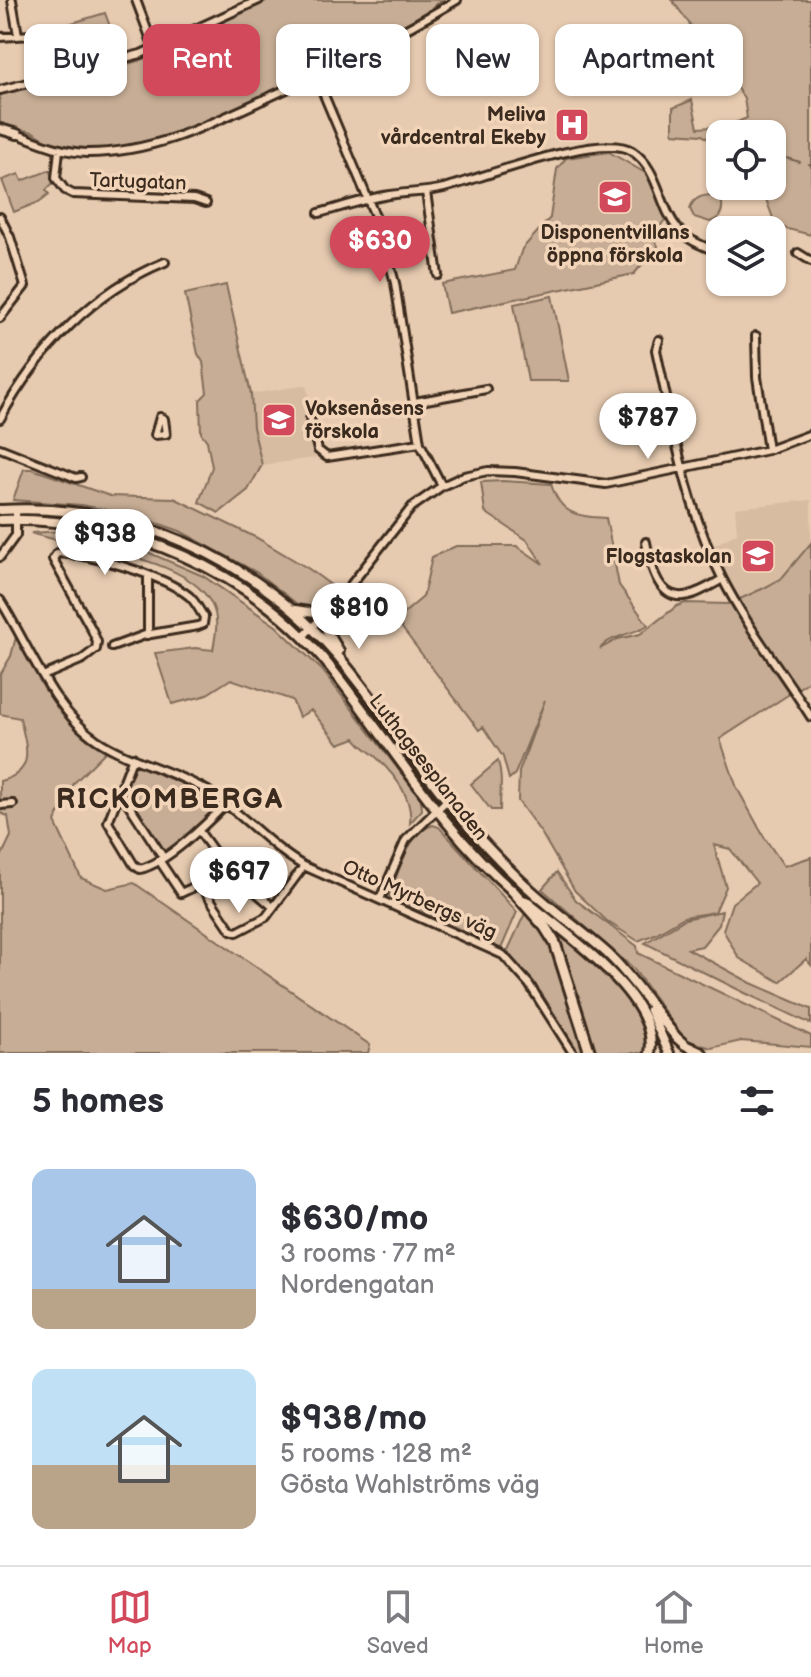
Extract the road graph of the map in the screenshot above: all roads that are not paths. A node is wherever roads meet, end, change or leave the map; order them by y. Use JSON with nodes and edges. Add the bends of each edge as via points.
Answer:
{"nodes":[{"id":1,"x":12,"y":0,"type":"edge"},
{"id":2,"x":136,"y":0,"type":"edge"},
{"id":3,"x":259,"y":0,"type":"edge"},
{"id":4,"x":457,"y":0,"type":"edge"},
{"id":5,"x":145,"y":24,"type":"edge"},
{"id":6,"x":206,"y":24,"type":"edge"},
{"id":7,"x":410,"y":28,"type":"edge"},
{"id":8,"x":18,"y":35,"type":"junction"},
{"id":9,"x":24,"y":35,"type":"edge"},
{"id":10,"x":0,"y":37,"type":"edge"},
{"id":11,"x":24,"y":84,"type":"edge"},
{"id":12,"x":0,"y":90,"type":"edge"},
{"id":13,"x":276,"y":94,"type":"edge"},
{"id":14,"x":325,"y":96,"type":"edge"},
{"id":15,"x":0,"y":129,"type":"edge"},
{"id":16,"x":17,"y":134,"type":"joint"},
{"id":17,"x":59,"y":150,"type":"junction"},
{"id":18,"x":426,"y":192,"type":"junction"},
{"id":19,"x":370,"y":199,"type":"junction"},
{"id":20,"x":206,"y":203,"type":"dead end"},
{"id":21,"x":319,"y":213,"type":"dead end"},
{"id":22,"x":0,"y":217,"type":"edge"},
{"id":23,"x":706,"y":245,"type":"edge"},
{"id":24,"x":798,"y":253,"type":"dead end"},
{"id":25,"x":811,"y":261,"type":"edge"},
{"id":26,"x":165,"y":262,"type":"dead end"},
{"id":27,"x":438,"y":275,"type":"dead end"},
{"id":28,"x":0,"y":318,"type":"edge"},
{"id":29,"x":756,"y":336,"type":"dead end"},
{"id":30,"x":659,"y":340,"type":"dead end"},
{"id":31,"x":486,"y":389,"type":"dead end"},
{"id":32,"x":415,"y":402,"type":"junction"},
{"id":33,"x":0,"y":419,"type":"edge"},
{"id":34,"x":310,"y":419,"type":"dead end"},
{"id":35,"x":811,"y":434,"type":"edge"},
{"id":36,"x":420,"y":443,"type":"junction"},
{"id":37,"x":0,"y":448,"type":"edge"},
{"id":38,"x":768,"y":450,"type":"junction"},
{"id":39,"x":683,"y":469,"type":"junction"},
{"id":40,"x":81,"y":477,"type":"dead end"},
{"id":41,"x":442,"y":486,"type":"junction"},
{"id":42,"x":16,"y":509,"type":"junction"},
{"id":43,"x":0,"y":510,"type":"edge"},
{"id":44,"x":0,"y":520,"type":"edge"},
{"id":45,"x":16,"y":520,"type":"junction"},
{"id":46,"x":646,"y":542,"type":"dead end"},
{"id":47,"x":0,"y":557,"type":"edge"},
{"id":48,"x":148,"y":577,"type":"junction"},
{"id":49,"x":719,"y":581,"type":"dead end"},
{"id":50,"x":0,"y":600,"type":"edge"},
{"id":51,"x":337,"y":601,"type":"junction"},
{"id":52,"x":290,"y":609,"type":"junction"},
{"id":53,"x":311,"y":628,"type":"junction"},
{"id":54,"x":148,"y":635,"type":"junction"},
{"id":55,"x":303,"y":637,"type":"junction"},
{"id":56,"x":112,"y":647,"type":"dead end"},
{"id":57,"x":43,"y":676,"type":"junction"},
{"id":58,"x":373,"y":701,"type":"junction"},
{"id":59,"x":811,"y":717,"type":"edge"},
{"id":60,"x":133,"y":757,"type":"junction"},
{"id":61,"x":120,"y":791,"type":"junction"},
{"id":62,"x":447,"y":800,"type":"junction"},
{"id":63,"x":13,"y":804,"type":"dead end"},
{"id":64,"x":226,"y":804,"type":"junction"},
{"id":65,"x":0,"y":805,"type":"edge"},
{"id":66,"x":437,"y":809,"type":"junction"},
{"id":67,"x":199,"y":831,"type":"junction"},
{"id":68,"x":161,"y":858,"type":"junction"},
{"id":69,"x":304,"y":866,"type":"junction"},
{"id":70,"x":227,"y":870,"type":"junction"},
{"id":71,"x":202,"y":887,"type":"junction"},
{"id":72,"x":512,"y":890,"type":"junction"},
{"id":73,"x":380,"y":899,"type":"junction"},
{"id":74,"x":273,"y":907,"type":"junction"},
{"id":75,"x":645,"y":997,"type":"junction"},
{"id":76,"x":573,"y":1053,"type":"edge"},
{"id":77,"x":590,"y":1053,"type":"edge"},
{"id":78,"x":650,"y":1053,"type":"edge"},
{"id":79,"x":669,"y":1053,"type":"edge"},
{"id":80,"x":702,"y":1053,"type":"edge"}],
"edges":[{"from":1,"to":8,"type":"street"},
{"from":2,"to":5,"type":"street"},
{"from":3,"to":6,"type":"street"},
{"from":4,"to":7,"type":"street"},
{"from":8,"to":9,"type":"street"},
{"from":8,"to":10,"type":"street"},
{"from":11,"to":12,"type":"street"},
{"from":13,"to":17,"type":"street","via":[[173,140],[114,152]]},
{"from":14,"to":19,"type":"street"},
{"from":15,"to":16,"type":"main road"},
{"from":16,"to":17,"type":"street"},
{"from":17,"to":20,"type":"street","name":"Tartugatan","via":[[56,178],[73,194]]},
{"from":18,"to":19,"type":"street"},
{"from":18,"to":23,"type":"street","via":[[552,156],[597,146],[625,147],[652,172],[679,230]]},
{"from":18,"to":27,"type":"street"},
{"from":19,"to":21,"type":"street"},
{"from":19,"to":32,"type":"street","via":[[392,271]]},
{"from":22,"to":28,"type":"street","via":[[25,288]]},
{"from":24,"to":25,"type":"street"},
{"from":26,"to":33,"type":"street","via":[[123,284],[60,335],[16,388]]},
{"from":29,"to":38,"type":"street"},
{"from":30,"to":39,"type":"street","via":[[656,350]]},
{"from":31,"to":32,"type":"street"},
{"from":32,"to":36,"type":"street"},
{"from":34,"to":36,"type":"street","via":[[318,450],[327,457]]},
{"from":35,"to":38,"type":"street"},
{"from":36,"to":41,"type":"street"},
{"from":37,"to":40,"type":"street"},
{"from":38,"to":39,"type":"street"},
{"from":39,"to":41,"type":"street","via":[[606,484],[488,471]]},
{"from":39,"to":59,"type":"street","via":[[721,575]]},
{"from":41,"to":51,"type":"street","via":[[412,507]]},
{"from":42,"to":43,"type":"main road","name":"Luthagsesplanaden"},
{"from":42,"to":45,"type":"street"},
{"from":42,"to":52,"type":"main road","name":"Luthagsesplanaden","via":[[91,514],[151,529],[233,566]]},
{"from":44,"to":45,"type":"main road","name":"Luthagsesplanaden"},
{"from":45,"to":47,"type":"street","via":[[13,541]]},
{"from":45,"to":55,"type":"main road","name":"Luthagsesplanaden","via":[[92,526],[166,549],[255,595]]},
{"from":46,"to":49,"type":"street","via":[[652,567],[671,595],[692,594]]},
{"from":48,"to":54,"type":"street"},
{"from":48,"to":54,"type":"street","via":[[189,597],[204,621]]},
{"from":48,"to":57,"type":"street","via":[[92,558],[57,553],[53,559],[97,642],[92,654]]},
{"from":50,"to":57,"type":"street","name":"Otto Myrbergs väg"},
{"from":51,"to":52,"type":"main road","via":[[315,613]]},
{"from":51,"to":53,"type":"street"},
{"from":51,"to":58,"type":"main road","via":[[327,631]]},
{"from":52,"to":53,"type":"main road","name":"Luthagsesplanaden"},
{"from":53,"to":55,"type":"street"},
{"from":53,"to":58,"type":"main road","name":"Luthagsesplanaden"},
{"from":54,"to":56,"type":"street"},
{"from":55,"to":66,"type":"main road","name":"Luthagsesplanaden"},
{"from":57,"to":60,"type":"street","name":"Otto Myrbergs väg","via":[[83,729]]},
{"from":58,"to":62,"type":"main road","name":"Luthagsesplanaden"},
{"from":60,"to":61,"type":"street"},
{"from":60,"to":64,"type":"street","name":"Otto Myrbergs väg"},
{"from":61,"to":68,"type":"street"},
{"from":61,"to":68,"type":"street","via":[[108,822],[134,865],[145,868]]},
{"from":62,"to":66,"type":"street"},
{"from":62,"to":75,"type":"main road","name":"Luthagsesplanaden","via":[[508,868],[607,954]]},
{"from":63,"to":65,"type":"street"},
{"from":64,"to":67,"type":"street"},
{"from":64,"to":69,"type":"street","name":"Otto Myrbergs väg"},
{"from":66,"to":72,"type":"main road","name":"Luthagsesplanaden"},
{"from":66,"to":73,"type":"street","via":[[406,840]]},
{"from":67,"to":68,"type":"street"},
{"from":67,"to":70,"type":"street"},
{"from":68,"to":71,"type":"street","via":[[181,893]]},
{"from":69,"to":73,"type":"street","name":"Otto Myrbergs väg"},
{"from":69,"to":74,"type":"street"},
{"from":70,"to":71,"type":"street"},
{"from":70,"to":74,"type":"street","via":[[235,864],[240,868],[252,889]]},
{"from":71,"to":74,"type":"street","via":[[237,932],[259,922]]},
{"from":72,"to":77,"type":"main road","via":[[555,943]]},
{"from":72,"to":78,"type":"main road","name":"Luthagsesplanaden","via":[[615,976],[646,1021]]},
{"from":73,"to":76,"type":"street","name":"Otto Myrbergs väg","via":[[503,955],[529,984]]},
{"from":75,"to":79,"type":"main road","name":"Luthagsesplanaden"},
{"from":75,"to":80,"type":"main road","name":"Luthagsesplanaden","via":[[677,1038]]}]}
